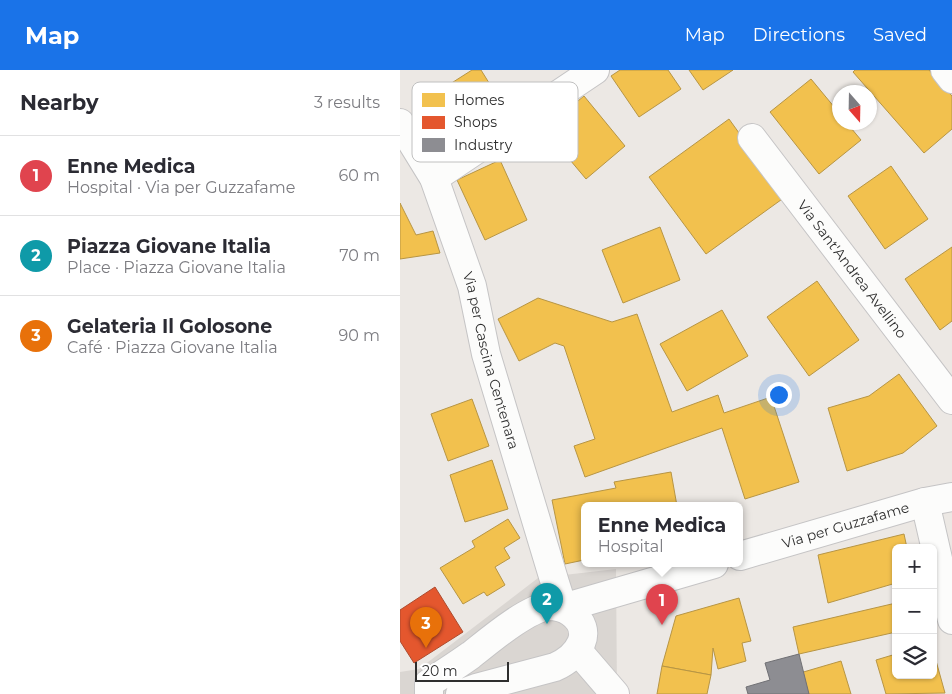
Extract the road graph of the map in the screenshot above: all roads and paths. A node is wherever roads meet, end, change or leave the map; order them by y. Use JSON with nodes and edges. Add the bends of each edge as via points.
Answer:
{"nodes":[{"id":1,"x":595,"y":70,"type":"edge"},
{"id":2,"x":945,"y":70,"type":"edge"},
{"id":3,"x":952,"y":79,"type":"edge"},
{"id":4,"x":577,"y":82,"type":"edge"},
{"id":5,"x":400,"y":123,"type":"edge"},
{"id":6,"x":752,"y":138,"type":"dead end"},
{"id":7,"x":412,"y":142,"type":"edge"},
{"id":8,"x":424,"y":162,"type":"edge"},
{"id":9,"x":458,"y":162,"type":"edge"},
{"id":10,"x":434,"y":178,"type":"junction"},
{"id":11,"x":952,"y":400,"type":"edge"},
{"id":12,"x":952,"y":497,"type":"edge"},
{"id":13,"x":925,"y":502,"type":"junction"},
{"id":14,"x":743,"y":555,"type":"edge"},
{"id":15,"x":704,"y":567,"type":"edge"},
{"id":16,"x":563,"y":608,"type":"junction"},
{"id":17,"x":952,"y":620,"type":"edge"},
{"id":18,"x":578,"y":651,"type":"junction"},
{"id":19,"x":429,"y":694,"type":"edge"},
{"id":20,"x":460,"y":694,"type":"edge"},
{"id":21,"x":616,"y":694,"type":"edge"}],
"edges":[{"from":1,"to":4,"type":"street"},
{"from":2,"to":3,"type":"street"},
{"from":5,"to":7,"type":"street","name":"Via per Cascina Centenara"},
{"from":6,"to":11,"type":"street","name":"Via Sant'Andrea Avellino"},
{"from":8,"to":10,"type":"street","name":"Via per Cascina Centenara"},
{"from":9,"to":10,"type":"street"},
{"from":10,"to":16,"type":"street","name":"Via per Cascina Centenara","via":[[472,286],[486,354]]},
{"from":12,"to":13,"type":"street","name":"Via per Guzzafame"},
{"from":13,"to":14,"type":"street","name":"Via per Guzzafame"},
{"from":13,"to":17,"type":"street"},
{"from":15,"to":16,"type":"street"},
{"from":16,"to":18,"type":"street","via":[[582,626]]},
{"from":16,"to":19,"type":"street","via":[[548,606],[520,618],[429,683]]},
{"from":18,"to":20,"type":"street","via":[[555,667]]},
{"from":18,"to":21,"type":"street"}]}
